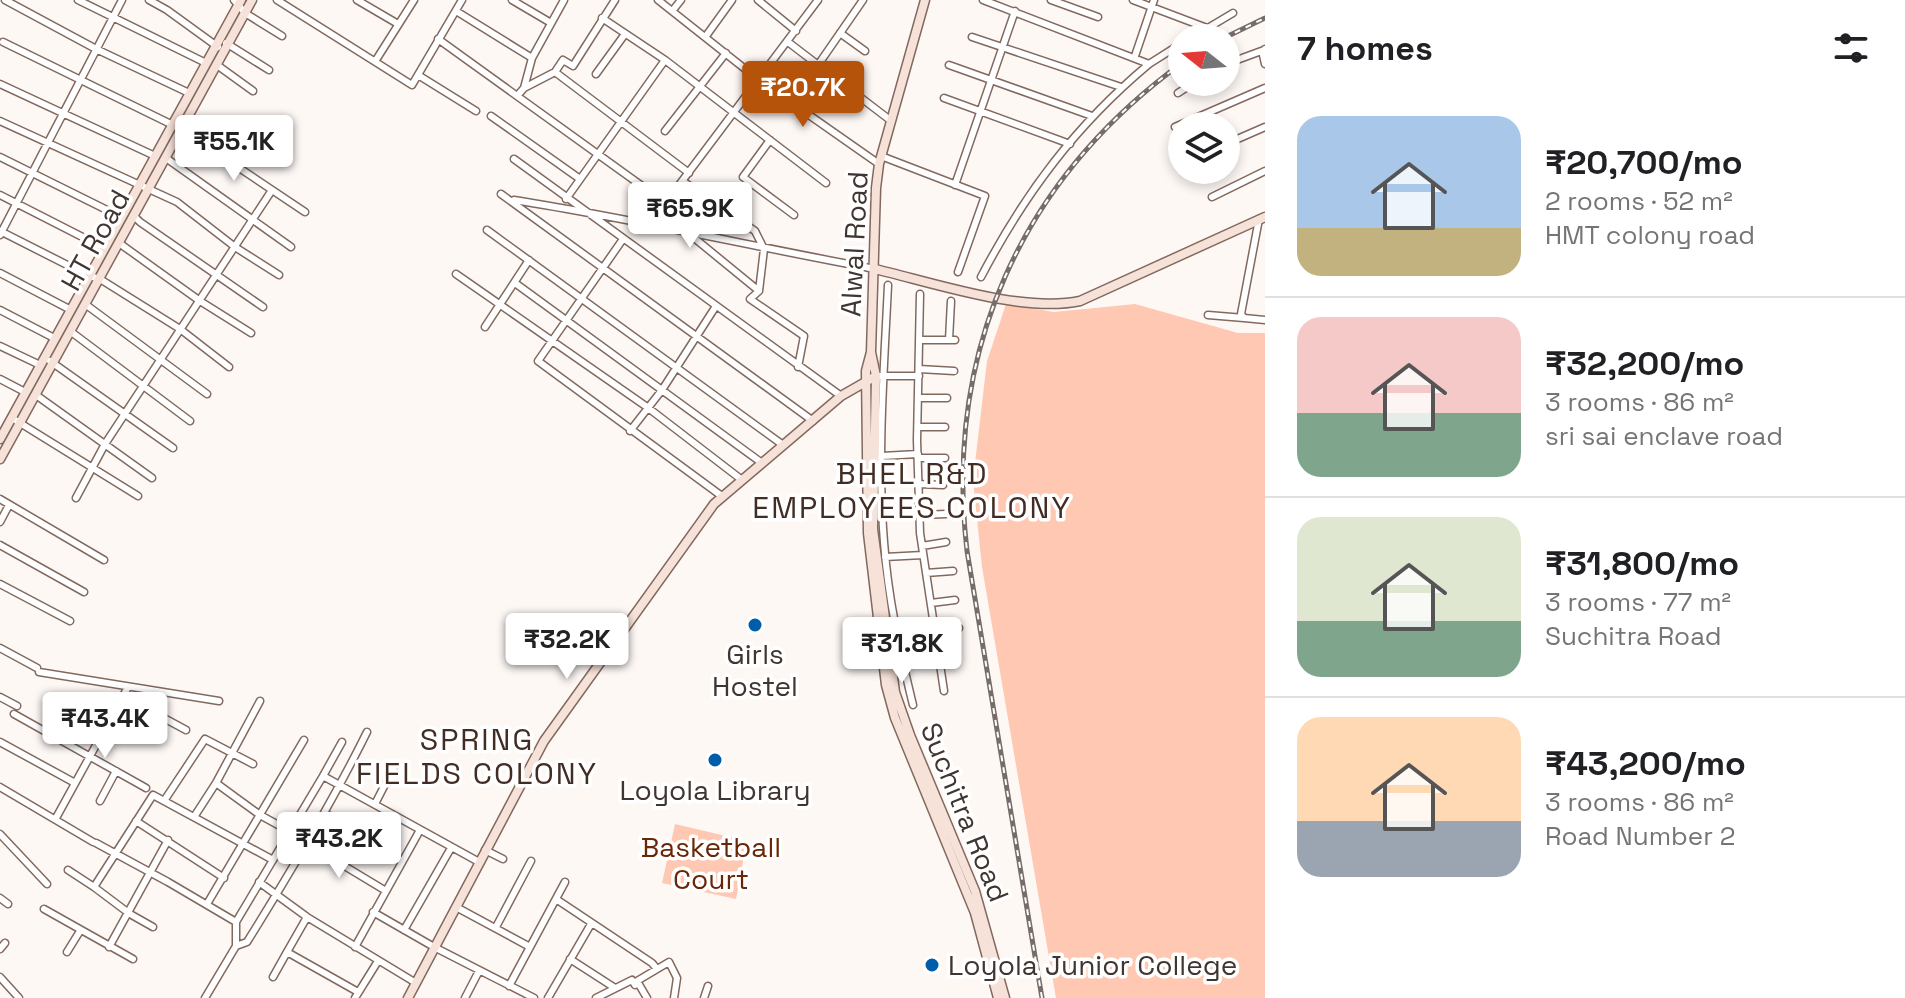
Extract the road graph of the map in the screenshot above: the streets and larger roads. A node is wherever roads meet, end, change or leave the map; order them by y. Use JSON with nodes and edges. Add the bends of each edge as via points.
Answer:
{"nodes":[{"id":1,"x":5,"y":0,"type":"edge"},
{"id":2,"x":78,"y":0,"type":"edge"},
{"id":3,"x":122,"y":0,"type":"edge"},
{"id":4,"x":149,"y":0,"type":"edge"},
{"id":5,"x":252,"y":0,"type":"edge"},
{"id":6,"x":277,"y":0,"type":"edge"},
{"id":7,"x":357,"y":0,"type":"edge"},
{"id":8,"x":377,"y":0,"type":"edge"},
{"id":9,"x":414,"y":0,"type":"edge"},
{"id":10,"x":462,"y":0,"type":"edge"},
{"id":11,"x":512,"y":0,"type":"edge"},
{"id":12,"x":564,"y":0,"type":"edge"},
{"id":13,"x":615,"y":0,"type":"edge"},
{"id":14,"x":658,"y":0,"type":"edge"},
{"id":15,"x":681,"y":0,"type":"edge"},
{"id":16,"x":732,"y":0,"type":"edge"},
{"id":17,"x":758,"y":0,"type":"edge"},
{"id":18,"x":818,"y":0,"type":"edge"},
{"id":19,"x":863,"y":0,"type":"edge"},
{"id":20,"x":925,"y":0,"type":"edge"},
{"id":21,"x":983,"y":0,"type":"edge"},
{"id":22,"x":1051,"y":0,"type":"edge"},
{"id":23,"x":1133,"y":0,"type":"edge"},
{"id":24,"x":238,"y":1,"type":"edge"},
{"id":25,"x":1153,"y":3,"type":"edge"},
{"id":26,"x":372,"y":8,"type":"junction"},
{"id":27,"x":673,"y":10,"type":"junction"},
{"id":28,"x":456,"y":11,"type":"junction"},
{"id":29,"x":1015,"y":11,"type":"junction"},
{"id":30,"x":245,"y":13,"type":"junction"},
{"id":31,"x":1233,"y":13,"type":"dead end"},
{"id":32,"x":1098,"y":17,"type":"dead end"},
{"id":33,"x":112,"y":18,"type":"junction"},
{"id":34,"x":602,"y":18,"type":"junction"},
{"id":35,"x":551,"y":23,"type":"junction"},
{"id":36,"x":398,"y":24,"type":"junction"},
{"id":37,"x":1198,"y":24,"type":"edge"},
{"id":38,"x":1214,"y":24,"type":"edge"},
{"id":39,"x":796,"y":31,"type":"junction"},
{"id":40,"x":840,"y":33,"type":"junction"},
{"id":41,"x":625,"y":34,"type":"junction"},
{"id":42,"x":282,"y":36,"type":"dead end"},
{"id":43,"x":706,"y":36,"type":"junction"},
{"id":44,"x":972,"y":37,"type":"dead end"},
{"id":45,"x":438,"y":39,"type":"junction"},
{"id":46,"x":3,"y":42,"type":"dead end"},
{"id":47,"x":218,"y":42,"type":"junction"},
{"id":48,"x":788,"y":42,"type":"junction"},
{"id":49,"x":1003,"y":47,"type":"junction"},
{"id":50,"x":226,"y":48,"type":"junction"},
{"id":51,"x":96,"y":49,"type":"junction"},
{"id":52,"x":1264,"y":50,"type":"edge"},
{"id":53,"x":865,"y":51,"type":"dead end"},
{"id":54,"x":1168,"y":52,"type":"edge"},
{"id":55,"x":726,"y":53,"type":"junction"},
{"id":56,"x":1135,"y":56,"type":"junction"},
{"id":57,"x":532,"y":58,"type":"junction"},
{"id":58,"x":1240,"y":59,"type":"edge"},
{"id":59,"x":376,"y":60,"type":"junction"},
{"id":60,"x":665,"y":60,"type":"junction"},
{"id":61,"x":206,"y":63,"type":"junction"},
{"id":62,"x":1149,"y":64,"type":"junction"},
{"id":63,"x":1265,"y":64,"type":"edge"},
{"id":64,"x":217,"y":65,"type":"junction"},
{"id":65,"x":818,"y":65,"type":"junction"},
{"id":66,"x":949,"y":65,"type":"dead end"},
{"id":67,"x":269,"y":70,"type":"dead end"},
{"id":68,"x":555,"y":72,"type":"junction"},
{"id":69,"x":596,"y":74,"type":"dead end"},
{"id":70,"x":418,"y":75,"type":"junction"},
{"id":71,"x":992,"y":79,"type":"junction"},
{"id":72,"x":759,"y":80,"type":"junction"},
{"id":73,"x":80,"y":81,"type":"junction"},
{"id":74,"x":0,"y":84,"type":"edge"},
{"id":75,"x":699,"y":86,"type":"junction"},
{"id":76,"x":524,"y":88,"type":"junction"},
{"id":77,"x":1121,"y":88,"type":"junction"},
{"id":78,"x":1265,"y":88,"type":"edge"},
{"id":79,"x":253,"y":91,"type":"dead end"},
{"id":80,"x":189,"y":93,"type":"junction"},
{"id":81,"x":518,"y":95,"type":"junction"},
{"id":82,"x":944,"y":98,"type":"dead end"},
{"id":83,"x":476,"y":111,"type":"dead end"},
{"id":84,"x":981,"y":111,"type":"junction"},
{"id":85,"x":1210,"y":112,"type":"edge"},
{"id":86,"x":63,"y":114,"type":"junction"},
{"id":87,"x":734,"y":114,"type":"junction"},
{"id":88,"x":491,"y":116,"type":"dead end"},
{"id":89,"x":1092,"y":116,"type":"junction"},
{"id":90,"x":890,"y":120,"type":"junction"},
{"id":91,"x":0,"y":121,"type":"edge"},
{"id":92,"x":621,"y":121,"type":"junction"},
{"id":93,"x":176,"y":126,"type":"junction"},
{"id":94,"x":1265,"y":127,"type":"edge"},
{"id":95,"x":665,"y":131,"type":"dead end"},
{"id":96,"x":1240,"y":138,"type":"edge"},
{"id":97,"x":770,"y":140,"type":"junction"},
{"id":98,"x":47,"y":141,"type":"junction"},
{"id":99,"x":1070,"y":144,"type":"junction"},
{"id":100,"x":598,"y":154,"type":"junction"},
{"id":101,"x":155,"y":156,"type":"junction"},
{"id":102,"x":0,"y":157,"type":"edge"},
{"id":103,"x":166,"y":158,"type":"junction"},
{"id":104,"x":514,"y":159,"type":"dead end"},
{"id":105,"x":880,"y":160,"type":"junction"},
{"id":106,"x":1265,"y":171,"type":"edge"},
{"id":107,"x":32,"y":172,"type":"junction"},
{"id":108,"x":689,"y":173,"type":"junction"},
{"id":109,"x":580,"y":179,"type":"junction"},
{"id":110,"x":684,"y":182,"type":"junction"},
{"id":111,"x":826,"y":183,"type":"dead end"},
{"id":112,"x":145,"y":185,"type":"junction"},
{"id":113,"x":955,"y":185,"type":"junction"},
{"id":114,"x":272,"y":190,"type":"junction"},
{"id":115,"x":501,"y":194,"type":"dead end"},
{"id":116,"x":0,"y":195,"type":"edge"},
{"id":117,"x":1212,"y":197,"type":"dead end"},
{"id":118,"x":510,"y":199,"type":"junction"},
{"id":119,"x":566,"y":199,"type":"junction"},
{"id":120,"x":16,"y":204,"type":"junction"},
{"id":121,"x":667,"y":204,"type":"junction"},
{"id":122,"x":585,"y":211,"type":"junction"},
{"id":123,"x":305,"y":212,"type":"dead end"},
{"id":124,"x":794,"y":215,"type":"dead end"},
{"id":125,"x":134,"y":216,"type":"junction"},
{"id":126,"x":121,"y":217,"type":"junction"},
{"id":127,"x":1262,"y":218,"type":"edge"},
{"id":128,"x":252,"y":220,"type":"junction"},
{"id":129,"x":649,"y":225,"type":"junction"},
{"id":130,"x":487,"y":230,"type":"dead end"},
{"id":131,"x":1,"y":233,"type":"edge"},
{"id":132,"x":691,"y":235,"type":"junction"},
{"id":133,"x":623,"y":239,"type":"junction"},
{"id":134,"x":119,"y":243,"type":"junction"},
{"id":135,"x":235,"y":247,"type":"junction"},
{"id":136,"x":291,"y":247,"type":"dead end"},
{"id":137,"x":104,"y":248,"type":"junction"},
{"id":138,"x":764,"y":249,"type":"junction"},
{"id":139,"x":1254,"y":253,"type":"junction"},
{"id":140,"x":1265,"y":255,"type":"edge"},
{"id":141,"x":529,"y":260,"type":"junction"},
{"id":142,"x":602,"y":269,"type":"junction"},
{"id":143,"x":875,"y":269,"type":"junction"},
{"id":144,"x":958,"y":272,"type":"dead end"},
{"id":145,"x":0,"y":273,"type":"edge"},
{"id":146,"x":217,"y":274,"type":"junction"},
{"id":147,"x":456,"y":274,"type":"dead end"},
{"id":148,"x":279,"y":275,"type":"dead end"},
{"id":149,"x":89,"y":276,"type":"junction"},
{"id":150,"x":981,"y":277,"type":"dead end"},
{"id":151,"x":100,"y":279,"type":"junction"},
{"id":152,"x":515,"y":283,"type":"junction"},
{"id":153,"x":888,"y":285,"type":"dead end"},
{"id":154,"x":759,"y":291,"type":"junction"},
{"id":155,"x":920,"y":294,"type":"dead end"},
{"id":156,"x":581,"y":297,"type":"junction"},
{"id":157,"x":200,"y":301,"type":"junction"},
{"id":158,"x":951,"y":301,"type":"dead end"},
{"id":159,"x":85,"y":304,"type":"junction"},
{"id":160,"x":501,"y":305,"type":"junction"},
{"id":161,"x":716,"y":306,"type":"junction"},
{"id":162,"x":263,"y":307,"type":"dead end"},
{"id":163,"x":0,"y":310,"type":"edge"},
{"id":164,"x":71,"y":310,"type":"junction"},
{"id":165,"x":1208,"y":315,"type":"dead end"},
{"id":166,"x":1244,"y":318,"type":"junction"},
{"id":167,"x":567,"y":320,"type":"junction"},
{"id":168,"x":1265,"y":320,"type":"edge"},
{"id":169,"x":485,"y":327,"type":"dead end"},
{"id":170,"x":180,"y":329,"type":"junction"},
{"id":171,"x":70,"y":331,"type":"junction"},
{"id":172,"x":251,"y":333,"type":"dead end"},
{"id":173,"x":697,"y":336,"type":"junction"},
{"id":174,"x":54,"y":338,"type":"junction"},
{"id":175,"x":552,"y":340,"type":"junction"},
{"id":176,"x":920,"y":340,"type":"junction"},
{"id":177,"x":0,"y":346,"type":"edge"},
{"id":178,"x":871,"y":352,"type":"junction"},
{"id":179,"x":44,"y":356,"type":"junction"},
{"id":180,"x":161,"y":359,"type":"junction"},
{"id":181,"x":53,"y":363,"type":"junction"},
{"id":182,"x":40,"y":365,"type":"junction"},
{"id":183,"x":675,"y":366,"type":"junction"},
{"id":184,"x":229,"y":367,"type":"dead end"},
{"id":185,"x":798,"y":367,"type":"junction"},
{"id":186,"x":954,"y":371,"type":"dead end"},
{"id":187,"x":919,"y":372,"type":"junction"},
{"id":188,"x":880,"y":376,"type":"junction"},
{"id":189,"x":0,"y":379,"type":"edge"},
{"id":190,"x":866,"y":382,"type":"junction"},
{"id":191,"x":142,"y":388,"type":"junction"},
{"id":192,"x":662,"y":390,"type":"junction"},
{"id":193,"x":25,"y":392,"type":"junction"},
{"id":194,"x":207,"y":394,"type":"dead end"},
{"id":195,"x":36,"y":395,"type":"junction"},
{"id":196,"x":841,"y":396,"type":"junction"},
{"id":197,"x":918,"y":398,"type":"junction"},
{"id":198,"x":947,"y":398,"type":"dead end"},
{"id":199,"x":647,"y":407,"type":"junction"},
{"id":200,"x":124,"y":415,"type":"junction"},
{"id":201,"x":16,"y":420,"type":"junction"},
{"id":202,"x":190,"y":421,"type":"dead end"},
{"id":203,"x":813,"y":421,"type":"junction"},
{"id":204,"x":3,"y":425,"type":"edge"},
{"id":205,"x":918,"y":427,"type":"junction"},
{"id":206,"x":945,"y":427,"type":"dead end"},
{"id":207,"x":630,"y":431,"type":"junction"},
{"id":208,"x":0,"y":439,"type":"edge"},
{"id":209,"x":105,"y":444,"type":"junction"},
{"id":210,"x":783,"y":445,"type":"junction"},
{"id":211,"x":173,"y":448,"type":"dead end"},
{"id":212,"x":882,"y":456,"type":"junction"},
{"id":213,"x":918,"y":456,"type":"junction"},
{"id":214,"x":945,"y":458,"type":"dead end"},
{"id":215,"x":0,"y":459,"type":"edge"},
{"id":216,"x":762,"y":463,"type":"junction"},
{"id":217,"x":92,"y":468,"type":"junction"},
{"id":218,"x":152,"y":478,"type":"dead end"},
{"id":219,"x":742,"y":480,"type":"junction"},
{"id":220,"x":919,"y":484,"type":"junction"},
{"id":221,"x":943,"y":485,"type":"dead end"},
{"id":222,"x":138,"y":496,"type":"dead end"},
{"id":223,"x":723,"y":497,"type":"junction"},
{"id":224,"x":76,"y":498,"type":"dead end"},
{"id":225,"x":0,"y":499,"type":"edge"},
{"id":226,"x":9,"y":505,"type":"junction"},
{"id":227,"x":946,"y":514,"type":"dead end"},
{"id":228,"x":920,"y":515,"type":"junction"},
{"id":229,"x":0,"y":522,"type":"edge"},
{"id":230,"x":946,"y":542,"type":"dead end"},
{"id":231,"x":0,"y":545,"type":"edge"},
{"id":232,"x":922,"y":546,"type":"junction"},
{"id":233,"x":923,"y":555,"type":"junction"},
{"id":234,"x":885,"y":557,"type":"junction"},
{"id":235,"x":104,"y":560,"type":"dead end"},
{"id":236,"x":953,"y":571,"type":"dead end"},
{"id":237,"x":926,"y":573,"type":"junction"},
{"id":238,"x":0,"y":584,"type":"edge"},
{"id":239,"x":84,"y":592,"type":"dead end"},
{"id":240,"x":955,"y":600,"type":"dead end"},
{"id":241,"x":931,"y":603,"type":"junction"},
{"id":242,"x":70,"y":621,"type":"dead end"},
{"id":243,"x":959,"y":628,"type":"dead end"},
{"id":244,"x":935,"y":631,"type":"junction"},
{"id":245,"x":937,"y":643,"type":"junction"},
{"id":246,"x":899,"y":647,"type":"junction"},
{"id":247,"x":0,"y":648,"type":"edge"},
{"id":248,"x":128,"y":687,"type":"junction"},
{"id":249,"x":944,"y":691,"type":"dead end"},
{"id":250,"x":123,"y":696,"type":"junction"},
{"id":251,"x":0,"y":697,"type":"edge"},
{"id":252,"x":219,"y":701,"type":"dead end"},
{"id":253,"x":260,"y":701,"type":"dead end"},
{"id":254,"x":913,"y":705,"type":"dead end"},
{"id":255,"x":17,"y":706,"type":"dead end"},
{"id":256,"x":14,"y":714,"type":"dead end"},
{"id":257,"x":186,"y":730,"type":"dead end"},
{"id":258,"x":367,"y":732,"type":"dead end"},
{"id":259,"x":907,"y":736,"type":"junction"},
{"id":260,"x":304,"y":740,"type":"dead end"},
{"id":261,"x":0,"y":742,"type":"edge"},
{"id":262,"x":342,"y":742,"type":"dead end"},
{"id":263,"x":233,"y":752,"type":"junction"},
{"id":264,"x":90,"y":756,"type":"junction"},
{"id":265,"x":253,"y":764,"type":"dead end"},
{"id":266,"x":395,"y":765,"type":"dead end"},
{"id":267,"x":116,"y":771,"type":"junction"},
{"id":268,"x":323,"y":776,"type":"junction"},
{"id":269,"x":75,"y":783,"type":"junction"},
{"id":270,"x":216,"y":783,"type":"junction"},
{"id":271,"x":341,"y":785,"type":"junction"},
{"id":272,"x":0,"y":787,"type":"edge"},
{"id":273,"x":146,"y":788,"type":"dead end"},
{"id":274,"x":100,"y":801,"type":"dead end"},
{"id":275,"x":164,"y":801,"type":"junction"},
{"id":276,"x":375,"y":804,"type":"junction"},
{"id":277,"x":325,"y":813,"type":"junction"},
{"id":278,"x":260,"y":815,"type":"junction"},
{"id":279,"x":194,"y":817,"type":"junction"},
{"id":280,"x":56,"y":818,"type":"junction"},
{"id":281,"x":136,"y":821,"type":"junction"},
{"id":282,"x":420,"y":830,"type":"junction"},
{"id":283,"x":291,"y":832,"type":"junction"},
{"id":284,"x":0,"y":834,"type":"edge"},
{"id":285,"x":168,"y":840,"type":"junction"},
{"id":286,"x":243,"y":844,"type":"junction"},
{"id":287,"x":308,"y":844,"type":"junction"},
{"id":288,"x":451,"y":848,"type":"junction"},
{"id":289,"x":485,"y":850,"type":"junction"},
{"id":290,"x":115,"y":855,"type":"junction"},
{"id":291,"x":503,"y":859,"type":"dead end"},
{"id":292,"x":273,"y":860,"type":"junction"},
{"id":293,"x":402,"y":861,"type":"junction"},
{"id":294,"x":531,"y":861,"type":"dead end"},
{"id":295,"x":479,"y":862,"type":"junction"},
{"id":296,"x":68,"y":870,"type":"dead end"},
{"id":297,"x":151,"y":872,"type":"junction"},
{"id":298,"x":224,"y":878,"type":"junction"},
{"id":299,"x":259,"y":882,"type":"junction"},
{"id":300,"x":565,"y":882,"type":"dead end"},
{"id":301,"x":47,"y":884,"type":"dead end"},
{"id":302,"x":94,"y":887,"type":"junction"},
{"id":303,"x":386,"y":891,"type":"junction"},
{"id":304,"x":276,"y":895,"type":"junction"},
{"id":305,"x":0,"y":898,"type":"edge"},
{"id":306,"x":556,"y":899,"type":"junction"},
{"id":307,"x":8,"y":904,"type":"dead end"},
{"id":308,"x":207,"y":904,"type":"junction"},
{"id":309,"x":456,"y":907,"type":"junction"},
{"id":310,"x":44,"y":909,"type":"dead end"},
{"id":311,"x":373,"y":912,"type":"junction"},
{"id":312,"x":130,"y":914,"type":"junction"},
{"id":313,"x":307,"y":917,"type":"junction"},
{"id":314,"x":236,"y":922,"type":"junction"},
{"id":315,"x":591,"y":924,"type":"junction"},
{"id":316,"x":153,"y":927,"type":"dead end"},
{"id":317,"x":496,"y":927,"type":"junction"},
{"id":318,"x":404,"y":930,"type":"junction"},
{"id":319,"x":80,"y":931,"type":"junction"},
{"id":320,"x":236,"y":946,"type":"junction"},
{"id":321,"x":109,"y":947,"type":"junction"},
{"id":322,"x":355,"y":947,"type":"junction"},
{"id":323,"x":434,"y":947,"type":"junction"},
{"id":324,"x":530,"y":947,"type":"junction"},
{"id":325,"x":67,"y":952,"type":"dead end"},
{"id":326,"x":287,"y":952,"type":"junction"},
{"id":327,"x":133,"y":959,"type":"dead end"},
{"id":328,"x":570,"y":959,"type":"junction"},
{"id":329,"x":378,"y":961,"type":"junction"},
{"id":330,"x":657,"y":969,"type":"junction"},
{"id":331,"x":479,"y":971,"type":"junction"},
{"id":332,"x":0,"y":977,"type":"edge"},
{"id":333,"x":273,"y":977,"type":"dead end"},
{"id":334,"x":416,"y":983,"type":"junction"},
{"id":335,"x":509,"y":986,"type":"junction"},
{"id":336,"x":708,"y":986,"type":"dead end"},
{"id":337,"x":615,"y":988,"type":"junction"},
{"id":338,"x":357,"y":995,"type":"edge"},
{"id":339,"x":19,"y":998,"type":"edge"},
{"id":340,"x":205,"y":998,"type":"edge"},
{"id":341,"x":408,"y":998,"type":"edge"},
{"id":342,"x":465,"y":998,"type":"edge"},
{"id":343,"x":534,"y":998,"type":"edge"},
{"id":344,"x":548,"y":998,"type":"edge"},
{"id":345,"x":596,"y":998,"type":"edge"},
{"id":346,"x":645,"y":998,"type":"edge"},
{"id":347,"x":674,"y":998,"type":"edge"},
{"id":348,"x":704,"y":998,"type":"edge"},
{"id":349,"x":998,"y":998,"type":"edge"},
{"id":350,"x":1005,"y":998,"type":"edge"}],
"edges":[{"from":1,"to":51,"type":"street"},
{"from":2,"to":33,"type":"street"},
{"from":3,"to":33,"type":"street"},
{"from":4,"to":47,"type":"street"},
{"from":5,"to":30,"type":"street","name":"HT Road"},
{"from":6,"to":59,"type":"street"},
{"from":7,"to":26,"type":"street"},
{"from":8,"to":26,"type":"street"},
{"from":9,"to":36,"type":"street"},
{"from":10,"to":28,"type":"street"},
{"from":11,"to":35,"type":"street"},
{"from":12,"to":35,"type":"street"},
{"from":13,"to":34,"type":"street"},
{"from":14,"to":27,"type":"street"},
{"from":15,"to":27,"type":"street"},
{"from":16,"to":43,"type":"street"},
{"from":17,"to":39,"type":"street"},
{"from":18,"to":39,"type":"street"},
{"from":19,"to":40,"type":"street"},
{"from":20,"to":90,"type":"street","name":"Alwal Road"},
{"from":21,"to":29,"type":"street"},
{"from":22,"to":32,"type":"street"},
{"from":23,"to":25,"type":"street"},
{"from":24,"to":30,"type":"street"},
{"from":24,"to":47,"type":"street","name":"HT Road"},
{"from":25,"to":37,"type":"street"},
{"from":25,"to":56,"type":"street"},
{"from":26,"to":36,"type":"street"},
{"from":27,"to":43,"type":"street"},
{"from":28,"to":45,"type":"street"},
{"from":28,"to":57,"type":"street"},
{"from":29,"to":49,"type":"street"},
{"from":29,"to":56,"type":"street"},
{"from":30,"to":42,"type":"street"},
{"from":30,"to":50,"type":"street","name":"HT Road"},
{"from":31,"to":38,"type":"street"},
{"from":33,"to":51,"type":"street"},
{"from":33,"to":61,"type":"street"},
{"from":34,"to":41,"type":"street"},
{"from":34,"to":68,"type":"street","via":[[573,66],[563,60]]},
{"from":35,"to":57,"type":"street"},
{"from":36,"to":59,"type":"street"},
{"from":39,"to":48,"type":"street"},
{"from":40,"to":53,"type":"street"},
{"from":40,"to":65,"type":"street"},
{"from":41,"to":60,"type":"street"},
{"from":41,"to":69,"type":"street"},
{"from":43,"to":55,"type":"street"},
{"from":44,"to":49,"type":"street"},
{"from":45,"to":70,"type":"street"},
{"from":45,"to":81,"type":"street"},
{"from":46,"to":73,"type":"street"},
{"from":47,"to":50,"type":"street"},
{"from":47,"to":61,"type":"street","name":"HT Road"},
{"from":48,"to":65,"type":"street"},
{"from":48,"to":72,"type":"street"},
{"from":49,"to":71,"type":"street"},
{"from":49,"to":77,"type":"street"},
{"from":50,"to":64,"type":"street","name":"HT Road"},
{"from":50,"to":67,"type":"street"},
{"from":51,"to":73,"type":"street"},
{"from":51,"to":80,"type":"street"},
{"from":52,"to":58,"type":"street"},
{"from":52,"to":63,"type":"street"},
{"from":54,"to":62,"type":"street"},
{"from":55,"to":72,"type":"street"},
{"from":55,"to":75,"type":"street"},
{"from":56,"to":62,"type":"street"},
{"from":57,"to":76,"type":"street"},
{"from":59,"to":70,"type":"street","via":[[405,83],[412,85]]},
{"from":60,"to":75,"type":"street"},
{"from":60,"to":92,"type":"street"},
{"from":61,"to":80,"type":"street","name":"HT Road"},
{"from":62,"to":77,"type":"street"},
{"from":64,"to":79,"type":"street"},
{"from":64,"to":93,"type":"street","name":"HT Road"},
{"from":65,"to":90,"type":"street"},
{"from":66,"to":71,"type":"street"},
{"from":68,"to":76,"type":"street"},
{"from":68,"to":92,"type":"street"},
{"from":70,"to":83,"type":"street"},
{"from":71,"to":84,"type":"street"},
{"from":71,"to":89,"type":"street"},
{"from":72,"to":87,"type":"street"},
{"from":72,"to":105,"type":"street"},
{"from":73,"to":86,"type":"street"},
{"from":73,"to":93,"type":"street"},
{"from":74,"to":86,"type":"street"},
{"from":75,"to":87,"type":"street"},
{"from":75,"to":95,"type":"street"},
{"from":76,"to":81,"type":"street"},
{"from":77,"to":89,"type":"street"},
{"from":78,"to":85,"type":"street"},
{"from":80,"to":93,"type":"street","name":"HT Road"},
{"from":81,"to":100,"type":"street"},
{"from":82,"to":84,"type":"street"},
{"from":84,"to":99,"type":"street"},
{"from":84,"to":113,"type":"street"},
{"from":86,"to":98,"type":"street"},
{"from":86,"to":101,"type":"street"},
{"from":87,"to":97,"type":"street"},
{"from":87,"to":108,"type":"street"},
{"from":88,"to":109,"type":"street"},
{"from":89,"to":99,"type":"street"},
{"from":90,"to":105,"type":"street","name":"Alwal Road"},
{"from":91,"to":98,"type":"street"},
{"from":92,"to":100,"type":"street"},
{"from":92,"to":108,"type":"street"},
{"from":93,"to":101,"type":"street","name":"HT Road"},
{"from":93,"to":103,"type":"street","name":"HT Road"},
{"from":93,"to":114,"type":"street"},
{"from":94,"to":96,"type":"street"},
{"from":97,"to":111,"type":"street"},
{"from":97,"to":124,"type":"street","via":[[743,177]]},
{"from":98,"to":107,"type":"street"},
{"from":98,"to":112,"type":"street"},
{"from":99,"to":150,"type":"street","via":[[1018,209]]},
{"from":100,"to":109,"type":"street"},
{"from":100,"to":121,"type":"street"},
{"from":101,"to":112,"type":"street","name":"HT Road"},
{"from":102,"to":107,"type":"street"},
{"from":103,"to":112,"type":"street","name":"HT Road"},
{"from":103,"to":128,"type":"street"},
{"from":104,"to":119,"type":"street"},
{"from":105,"to":113,"type":"street"},
{"from":105,"to":143,"type":"street","name":"Alwal Road"},
{"from":106,"to":117,"type":"street"},
{"from":107,"to":120,"type":"street"},
{"from":107,"to":126,"type":"street"},
{"from":108,"to":110,"type":"street"},
{"from":109,"to":119,"type":"street"},
{"from":110,"to":121,"type":"street"},
{"from":110,"to":138,"type":"street","via":[[755,231]]},
{"from":112,"to":125,"type":"street","name":"HT Road"},
{"from":112,"to":126,"type":"street","name":"HT Road"},
{"from":112,"to":135,"type":"street","via":[[177,202]]},
{"from":113,"to":144,"type":"street","via":[[985,196]]},
{"from":114,"to":123,"type":"street"},
{"from":114,"to":128,"type":"street"},
{"from":115,"to":118,"type":"street"},
{"from":116,"to":120,"type":"street"},
{"from":118,"to":122,"type":"street"},
{"from":118,"to":142,"type":"street"},
{"from":119,"to":122,"type":"street"},
{"from":120,"to":131,"type":"street"},
{"from":120,"to":137,"type":"street"},
{"from":121,"to":129,"type":"street"},
{"from":122,"to":129,"type":"street"},
{"from":122,"to":133,"type":"street"},
{"from":125,"to":134,"type":"street","name":"HT Road"},
{"from":125,"to":146,"type":"street"},
{"from":126,"to":137,"type":"street","name":"HT Road"},
{"from":127,"to":139,"type":"street"},
{"from":127,"to":143,"type":"street","via":[[1068,304],[1001,298]]},
{"from":128,"to":135,"type":"street"},
{"from":128,"to":136,"type":"street"},
{"from":129,"to":132,"type":"street"},
{"from":130,"to":141,"type":"street"},
{"from":131,"to":149,"type":"street"},
{"from":132,"to":138,"type":"street"},
{"from":132,"to":154,"type":"street"},
{"from":133,"to":142,"type":"street"},
{"from":133,"to":161,"type":"street"},
{"from":134,"to":151,"type":"street","name":"HT Road"},
{"from":134,"to":157,"type":"street"},
{"from":135,"to":146,"type":"street"},
{"from":135,"to":148,"type":"street"},
{"from":137,"to":149,"type":"street","name":"HT Road"},
{"from":138,"to":143,"type":"street"},
{"from":138,"to":154,"type":"street"},
{"from":139,"to":140,"type":"street"},
{"from":139,"to":166,"type":"street","via":[[1241,309]]},
{"from":141,"to":152,"type":"street"},
{"from":141,"to":156,"type":"street"},
{"from":142,"to":156,"type":"street"},
{"from":142,"to":173,"type":"street"},
{"from":143,"to":178,"type":"street","name":"Alwal Road"},
{"from":145,"to":164,"type":"street"},
{"from":146,"to":157,"type":"street"},
{"from":146,"to":162,"type":"street"},
{"from":147,"to":160,"type":"street"},
{"from":149,"to":151,"type":"street"},
{"from":149,"to":164,"type":"street","name":"HT Road"},
{"from":151,"to":159,"type":"street","name":"HT Road"},
{"from":151,"to":170,"type":"street"},
{"from":152,"to":160,"type":"street"},
{"from":152,"to":167,"type":"street"},
{"from":153,"to":188,"type":"street"},
{"from":154,"to":185,"type":"street","via":[[750,299],[804,336]]},
{"from":155,"to":176,"type":"street"},
{"from":156,"to":167,"type":"street"},
{"from":156,"to":183,"type":"street"},
{"from":157,"to":170,"type":"street"},
{"from":157,"to":172,"type":"street"},
{"from":158,"to":176,"type":"street","via":[[952,340]]},
{"from":159,"to":171,"type":"street","name":"HT Road"},
{"from":159,"to":180,"type":"street"},
{"from":160,"to":169,"type":"street"},
{"from":160,"to":175,"type":"street"},
{"from":161,"to":173,"type":"street"},
{"from":161,"to":185,"type":"street"},
{"from":163,"to":174,"type":"street"},
{"from":164,"to":174,"type":"street","name":"HT Road"},
{"from":165,"to":166,"type":"street"},
{"from":166,"to":168,"type":"street"},
{"from":167,"to":175,"type":"street"},
{"from":167,"to":192,"type":"street"},
{"from":170,"to":180,"type":"street"},
{"from":170,"to":184,"type":"street"},
{"from":171,"to":181,"type":"street","name":"HT Road"},
{"from":171,"to":191,"type":"street"},
{"from":173,"to":183,"type":"street"},
{"from":173,"to":203,"type":"street"},
{"from":174,"to":179,"type":"street","name":"HT Road"},
{"from":175,"to":199,"type":"street"},
{"from":175,"to":207,"type":"street","via":[[538,361]]},
{"from":176,"to":187,"type":"street"},
{"from":177,"to":182,"type":"street"},
{"from":178,"to":188,"type":"street","name":"Suchitra Road"},
{"from":178,"to":190,"type":"street","name":"Suchitra Road"},
{"from":179,"to":181,"type":"street"},
{"from":179,"to":182,"type":"street","name":"HT Road"},
{"from":180,"to":191,"type":"street"},
{"from":180,"to":194,"type":"street"},
{"from":181,"to":195,"type":"street","name":"HT Road"},
{"from":181,"to":200,"type":"street"},
{"from":182,"to":193,"type":"street","name":"HT Road"},
{"from":183,"to":192,"type":"street"},
{"from":183,"to":210,"type":"street"},
{"from":185,"to":196,"type":"street"},
{"from":186,"to":187,"type":"street"},
{"from":187,"to":188,"type":"street"},
{"from":187,"to":197,"type":"street"},
{"from":188,"to":190,"type":"street"},
{"from":188,"to":212,"type":"street"},
{"from":188,"to":259,"type":"street","name":"Suchitra Road","via":[[873,529],[891,674]]},
{"from":189,"to":193,"type":"street"},
{"from":190,"to":196,"type":"street"},
{"from":190,"to":259,"type":"street","name":"Suchitra Road","via":[[869,545],[886,685],[895,718]]},
{"from":191,"to":200,"type":"street"},
{"from":191,"to":202,"type":"street"},
{"from":192,"to":199,"type":"street"},
{"from":192,"to":216,"type":"street"},
{"from":193,"to":201,"type":"street","name":"HT Road"},
{"from":195,"to":201,"type":"street","name":"HT Road"},
{"from":195,"to":209,"type":"street"},
{"from":196,"to":203,"type":"street"},
{"from":197,"to":198,"type":"street"},
{"from":197,"to":205,"type":"street"},
{"from":199,"to":207,"type":"street"},
{"from":199,"to":219,"type":"street"},
{"from":200,"to":209,"type":"street"},
{"from":200,"to":211,"type":"street"},
{"from":201,"to":204,"type":"street","name":"HT Road"},
{"from":201,"to":215,"type":"street","name":"HT Road"},
{"from":201,"to":217,"type":"street"},
{"from":203,"to":210,"type":"street"},
{"from":204,"to":208,"type":"street","name":"HT Road"},
{"from":205,"to":206,"type":"street"},
{"from":205,"to":213,"type":"street"},
{"from":207,"to":223,"type":"street"},
{"from":209,"to":217,"type":"street"},
{"from":209,"to":218,"type":"street"},
{"from":210,"to":216,"type":"street"},
{"from":212,"to":213,"type":"street"},
{"from":212,"to":234,"type":"street"},
{"from":213,"to":214,"type":"street"},
{"from":213,"to":220,"type":"street"},
{"from":216,"to":219,"type":"street"},
{"from":217,"to":222,"type":"street"},
{"from":217,"to":224,"type":"street"},
{"from":219,"to":223,"type":"street"},
{"from":220,"to":221,"type":"street"},
{"from":220,"to":228,"type":"street"},
{"from":223,"to":289,"type":"street","via":[[544,741]]},
{"from":225,"to":226,"type":"street"},
{"from":226,"to":229,"type":"street"},
{"from":226,"to":235,"type":"street"},
{"from":227,"to":228,"type":"street"},
{"from":228,"to":232,"type":"street"},
{"from":230,"to":232,"type":"street"},
{"from":231,"to":239,"type":"street"},
{"from":232,"to":233,"type":"street"},
{"from":233,"to":234,"type":"street"},
{"from":233,"to":237,"type":"street"},
{"from":234,"to":246,"type":"street"},
{"from":236,"to":237,"type":"street"},
{"from":237,"to":241,"type":"street"},
{"from":238,"to":242,"type":"street"},
{"from":240,"to":241,"type":"street"},
{"from":241,"to":244,"type":"street"},
{"from":243,"to":244,"type":"street"},
{"from":244,"to":245,"type":"street"},
{"from":245,"to":246,"type":"street"},
{"from":245,"to":249,"type":"street"},
{"from":246,"to":254,"type":"street"},
{"from":247,"to":248,"type":"street","via":[[38,670]]},
{"from":248,"to":250,"type":"street"},
{"from":248,"to":252,"type":"street"},
{"from":250,"to":257,"type":"street"},
{"from":250,"to":264,"type":"street"},
{"from":251,"to":255,"type":"street"},
{"from":253,"to":263,"type":"street"},
{"from":256,"to":264,"type":"street"},
{"from":258,"to":271,"type":"street"},
{"from":259,"to":349,"type":"street","name":"Suchitra Road","via":[[971,901]]},
{"from":259,"to":350,"type":"street","name":"Suchitra Road","via":[[975,891]]},
{"from":260,"to":278,"type":"street"},
{"from":261,"to":269,"type":"street"},
{"from":262,"to":268,"type":"street"},
{"from":263,"to":265,"type":"street"},
{"from":263,"to":270,"type":"street"},
{"from":263,"to":275,"type":"street","via":[[209,739],[202,741]]},
{"from":264,"to":267,"type":"street"},
{"from":264,"to":269,"type":"street"},
{"from":266,"to":276,"type":"street"},
{"from":267,"to":273,"type":"street"},
{"from":267,"to":274,"type":"street"},
{"from":268,"to":271,"type":"street"},
{"from":268,"to":283,"type":"street"},
{"from":269,"to":280,"type":"street"},
{"from":270,"to":278,"type":"street"},
{"from":270,"to":279,"type":"street"},
{"from":271,"to":276,"type":"street"},
{"from":271,"to":277,"type":"street"},
{"from":272,"to":280,"type":"street"},
{"from":275,"to":279,"type":"street"},
{"from":275,"to":281,"type":"street","via":[[153,795]]},
{"from":276,"to":282,"type":"street"},
{"from":277,"to":287,"type":"street"},
{"from":277,"to":293,"type":"street"},
{"from":278,"to":283,"type":"street"},
{"from":278,"to":286,"type":"street"},
{"from":279,"to":286,"type":"street"},
{"from":280,"to":290,"type":"street"},
{"from":281,"to":285,"type":"street"},
{"from":281,"to":290,"type":"street"},
{"from":282,"to":288,"type":"street"},
{"from":282,"to":293,"type":"street"},
{"from":283,"to":292,"type":"street"},
{"from":284,"to":301,"type":"street"},
{"from":285,"to":297,"type":"street"},
{"from":285,"to":298,"type":"street"},
{"from":286,"to":292,"type":"street"},
{"from":286,"to":298,"type":"street"},
{"from":287,"to":303,"type":"street"},
{"from":287,"to":304,"type":"street"},
{"from":288,"to":295,"type":"street"},
{"from":288,"to":318,"type":"street"},
{"from":289,"to":291,"type":"street"},
{"from":289,"to":295,"type":"street"},
{"from":290,"to":297,"type":"street"},
{"from":290,"to":302,"type":"street"},
{"from":292,"to":299,"type":"street"},
{"from":293,"to":303,"type":"street"},
{"from":294,"to":317,"type":"street"},
{"from":295,"to":309,"type":"street"},
{"from":296,"to":302,"type":"street"},
{"from":297,"to":308,"type":"street"},
{"from":297,"to":312,"type":"street"},
{"from":298,"to":308,"type":"street"},
{"from":299,"to":304,"type":"street"},
{"from":299,"to":314,"type":"street"},
{"from":300,"to":306,"type":"street"},
{"from":302,"to":312,"type":"street"},
{"from":303,"to":311,"type":"street"},
{"from":304,"to":313,"type":"street"},
{"from":304,"to":320,"type":"street","via":[[247,942]]},
{"from":305,"to":307,"type":"street"},
{"from":306,"to":315,"type":"street"},
{"from":306,"to":324,"type":"street"},
{"from":308,"to":314,"type":"street"},
{"from":309,"to":317,"type":"street"},
{"from":309,"to":323,"type":"street"},
{"from":310,"to":319,"type":"street"},
{"from":311,"to":318,"type":"street"},
{"from":311,"to":322,"type":"street"},
{"from":312,"to":316,"type":"street"},
{"from":312,"to":321,"type":"street"},
{"from":313,"to":322,"type":"street"},
{"from":313,"to":326,"type":"street"},
{"from":314,"to":320,"type":"street"},
{"from":315,"to":328,"type":"street"},
{"from":315,"to":330,"type":"street"},
{"from":317,"to":324,"type":"street"},
{"from":318,"to":323,"type":"street"},
{"from":319,"to":321,"type":"street"},
{"from":319,"to":325,"type":"street"},
{"from":320,"to":340,"type":"street"},
{"from":321,"to":327,"type":"street"},
{"from":322,"to":329,"type":"street"},
{"from":323,"to":331,"type":"street"},
{"from":323,"to":334,"type":"street"},
{"from":324,"to":335,"type":"street"},
{"from":326,"to":333,"type":"street"},
{"from":326,"to":338,"type":"street"},
{"from":328,"to":337,"type":"street"},
{"from":328,"to":344,"type":"street"},
{"from":329,"to":334,"type":"street"},
{"from":329,"to":338,"type":"street"},
{"from":330,"to":346,"type":"street","via":[[637,981]]},
{"from":330,"to":347,"type":"street","via":[[669,962],[677,978]]},
{"from":331,"to":335,"type":"street"},
{"from":331,"to":342,"type":"street"},
{"from":332,"to":339,"type":"street"},
{"from":334,"to":341,"type":"street"},
{"from":335,"to":343,"type":"street"},
{"from":336,"to":348,"type":"street"},
{"from":337,"to":345,"type":"street"},
{"from":337,"to":346,"type":"street","via":[[632,980]]}]}
